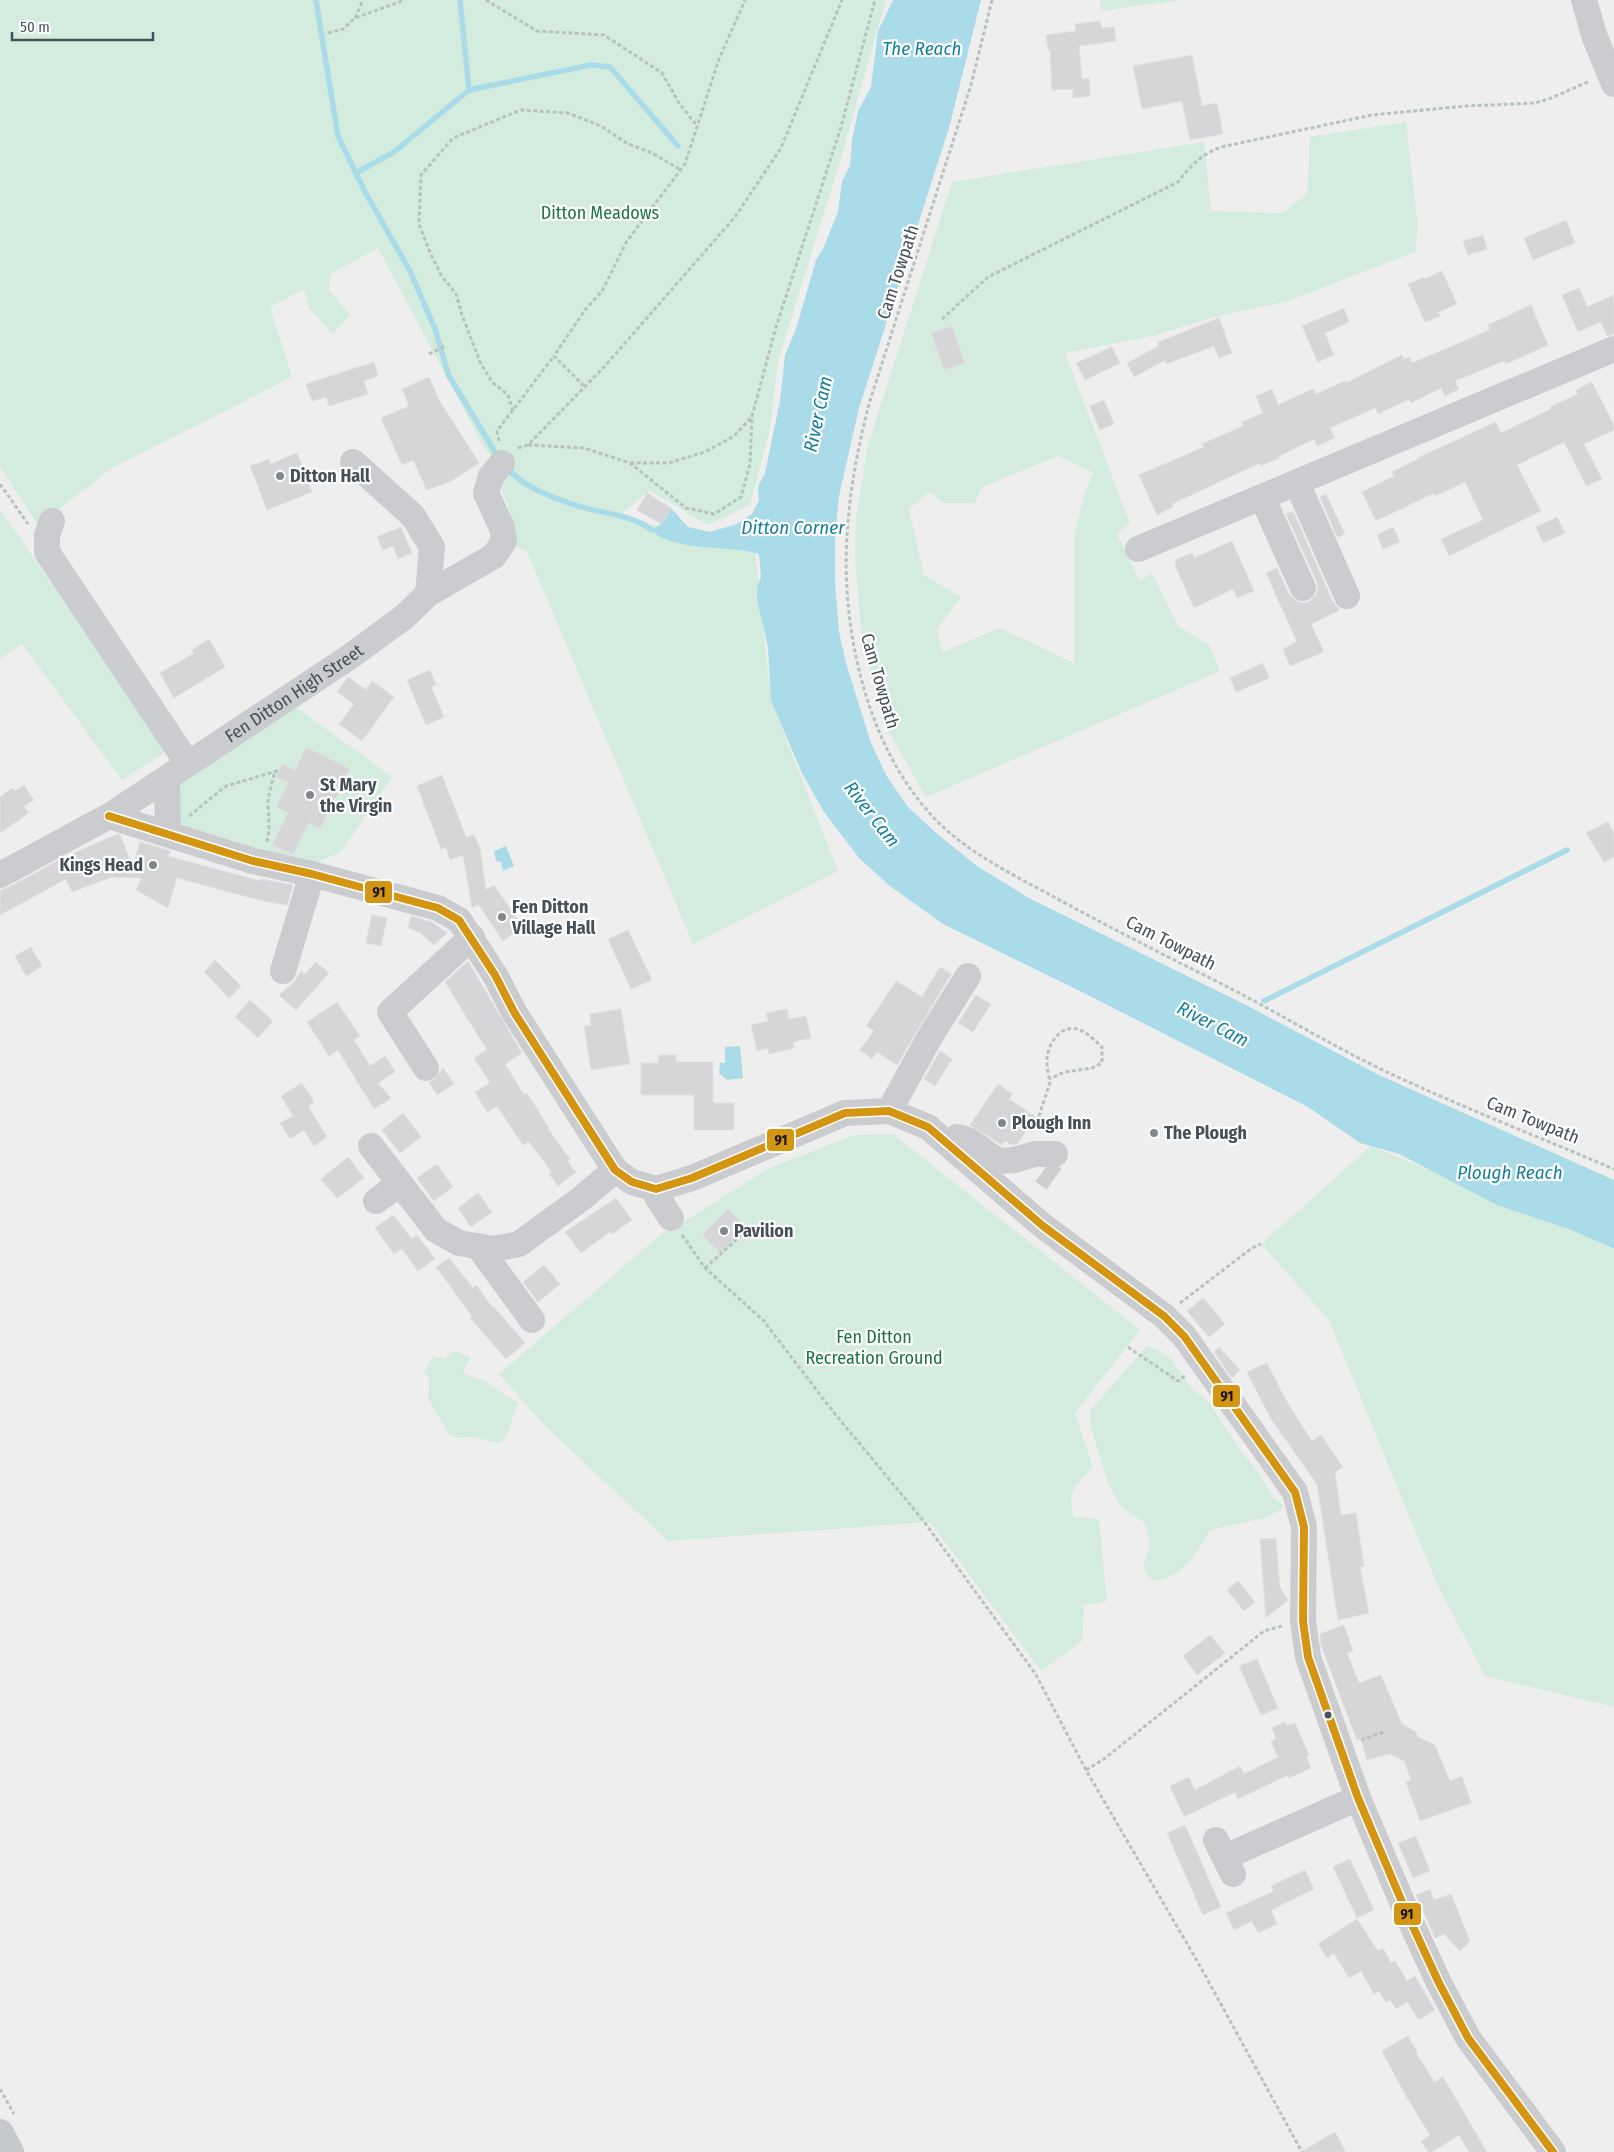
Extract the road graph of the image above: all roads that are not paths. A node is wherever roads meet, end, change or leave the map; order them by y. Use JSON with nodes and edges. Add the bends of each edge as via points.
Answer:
{"nodes":[{"id":1,"x":1584,"y":0,"type":"edge"},
{"id":2,"x":1610,"y":71,"type":"edge"},
{"id":3,"x":1614,"y":349,"type":"edge"},
{"id":4,"x":353,"y":462,"type":"dead end"},
{"id":5,"x":499,"y":462,"type":"road end"},
{"id":6,"x":1297,"y":482,"type":"junction"},
{"id":7,"x":1262,"y":497,"type":"junction"},
{"id":8,"x":52,"y":520,"type":"dead end"},
{"id":9,"x":1138,"y":550,"type":"dead end"},
{"id":10,"x":1303,"y":588,"type":"dead end"},
{"id":11,"x":428,"y":594,"type":"junction"},
{"id":12,"x":1347,"y":596,"type":"dead end"},
{"id":13,"x":178,"y":771,"type":"junction"},
{"id":14,"x":109,"y":816,"type":"junction"},
{"id":15,"x":167,"y":829,"type":"junction"},
{"id":16,"x":312,"y":874,"type":"junction"},
{"id":17,"x":0,"y":875,"type":"edge"},
{"id":18,"x":472,"y":937,"type":"junction"},
{"id":19,"x":283,"y":971,"type":"dead end"},
{"id":20,"x":968,"y":976,"type":"dead end"},
{"id":21,"x":426,"y":1068,"type":"dead end"},
{"id":22,"x":889,"y":1111,"type":"junction"},
{"id":23,"x":928,"y":1127,"type":"junction"},
{"id":24,"x":371,"y":1146,"type":"dead end"},
{"id":25,"x":1037,"y":1160,"type":"tunnel mouth"},
{"id":26,"x":615,"y":1170,"type":"junction"},
{"id":27,"x":399,"y":1184,"type":"junction"},
{"id":28,"x":656,"y":1189,"type":"junction"},
{"id":29,"x":376,"y":1201,"type":"dead end"},
{"id":30,"x":671,"y":1218,"type":"road end"},
{"id":31,"x":478,"y":1246,"type":"junction"},
{"id":32,"x":532,"y":1320,"type":"dead end"},
{"id":33,"x":1358,"y":1798,"type":"junction"},
{"id":34,"x":1225,"y":1857,"type":"dead end"},
{"id":35,"x":0,"y":2133,"type":"edge"},
{"id":36,"x":10,"y":2152,"type":"edge"},
{"id":37,"x":1553,"y":2152,"type":"edge"}],
"edges":[{"from":1,"to":2,"type":"street","via":[[1594,35]]},
{"from":3,"to":6,"type":"street"},
{"from":4,"to":11,"type":"street","via":[[413,516],[432,547]]},
{"from":5,"to":11,"type":"street","name":"Fen Ditton High Street","via":[[486,492],[502,528],[504,541],[501,548],[494,556]]},
{"from":6,"to":7,"type":"street"},
{"from":6,"to":12,"type":"street"},
{"from":7,"to":9,"type":"street"},
{"from":7,"to":10,"type":"street"},
{"from":8,"to":13,"type":"street","via":[[47,535],[47,552]]},
{"from":11,"to":13,"type":"street","name":"Fen Ditton High Street","via":[[404,617],[351,656]]},
{"from":13,"to":14,"type":"street","name":"Fen Ditton High Street"},
{"from":13,"to":15,"type":"street"},
{"from":14,"to":15,"type":"street"},
{"from":14,"to":17,"type":"street","name":"Fen Ditton High Street"},
{"from":15,"to":16,"type":"street","via":[[253,861]]},
{"from":16,"to":18,"type":"street","via":[[438,908],[459,920]]},
{"from":16,"to":19,"type":"street"},
{"from":18,"to":21,"type":"street","via":[[390,1012]]},
{"from":18,"to":26,"type":"street","via":[[514,1012]]},
{"from":20,"to":22,"type":"street"},
{"from":22,"to":23,"type":"street"},
{"from":22,"to":28,"type":"street","via":[[845,1113],[692,1178]]},
{"from":23,"to":25,"type":"street","via":[[968,1140],[998,1161]]},
{"from":23,"to":33,"type":"street","via":[[1043,1226],[1164,1316],[1184,1336],[1295,1492],[1304,1527],[1303,1621],[1308,1657]]},
{"from":24,"to":27,"type":"street"},
{"from":26,"to":28,"type":"street","via":[[632,1182]]},
{"from":26,"to":31,"type":"street","via":[[519,1244],[494,1249]]},
{"from":27,"to":29,"type":"street"},
{"from":27,"to":31,"type":"street","via":[[436,1230],[459,1243]]},
{"from":28,"to":30,"type":"street","via":[[657,1197]]},
{"from":31,"to":32,"type":"street"},
{"from":33,"to":34,"type":"street"},
{"from":33,"to":37,"type":"street","via":[[1438,1983],[1468,2038]]},
{"from":35,"to":36,"type":"main road"}]}
